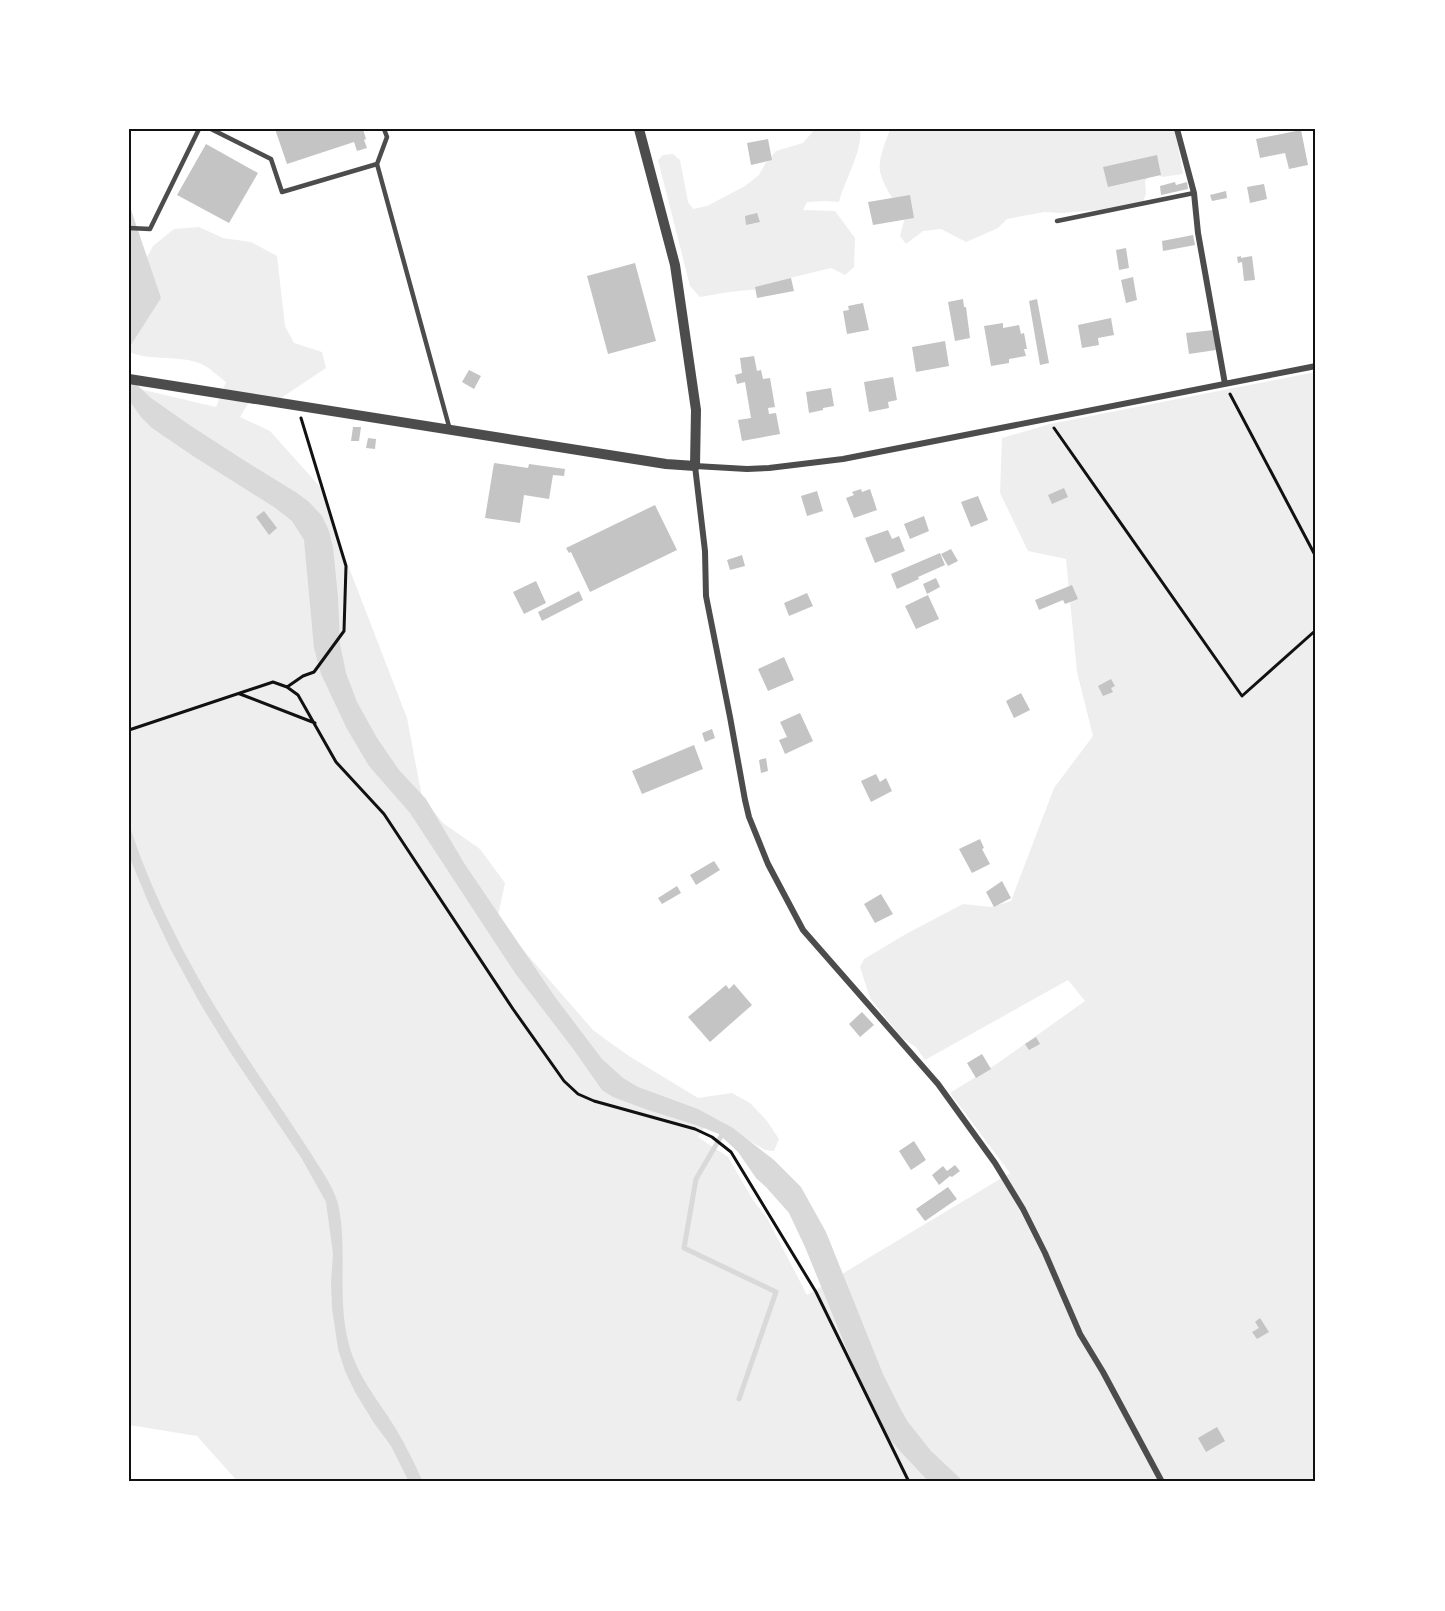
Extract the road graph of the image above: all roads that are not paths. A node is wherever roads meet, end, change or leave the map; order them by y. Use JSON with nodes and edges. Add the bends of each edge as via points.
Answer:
{"nodes":[{"id":1,"x":199,"y":129,"type":"edge"},
{"id":2,"x":210,"y":129,"type":"edge"},
{"id":3,"x":384,"y":129,"type":"edge"},
{"id":4,"x":639,"y":129,"type":"edge"},
{"id":5,"x":1177,"y":129,"type":"edge"},
{"id":6,"x":377,"y":164,"type":"junction"},
{"id":7,"x":1194,"y":193,"type":"junction"},
{"id":8,"x":1057,"y":221,"type":"dead end"},
{"id":9,"x":129,"y":228,"type":"edge"},
{"id":10,"x":1316,"y":366,"type":"edge"},
{"id":11,"x":131,"y":379,"type":"edge"},
{"id":12,"x":1225,"y":384,"type":"junction"},
{"id":13,"x":450,"y":430,"type":"junction"},
{"id":14,"x":695,"y":466,"type":"junction"},
{"id":15,"x":1162,"y":1482,"type":"edge"}],
"edges":[{"from":1,"to":9,"type":"lane","via":[[150,230]]},
{"from":2,"to":6,"type":"lane","via":[[271,159],[282,192]]},
{"from":3,"to":6,"type":"lane","via":[[387,137]]},
{"from":4,"to":14,"type":"street","via":[[675,265],[696,410]]},
{"from":5,"to":7,"type":"street"},
{"from":6,"to":13,"type":"lane"},
{"from":7,"to":8,"type":"lane"},
{"from":7,"to":12,"type":"street"},
{"from":10,"to":12,"type":"street"},
{"from":11,"to":13,"type":"street"},
{"from":12,"to":14,"type":"street","via":[[823,462],[758,469]]},
{"from":13,"to":14,"type":"street"},
{"from":14,"to":15,"type":"street","via":[[706,596],[745,800],[768,864],[803,930],[938,1084],[995,1163],[1045,1253],[1080,1334]]}]}
